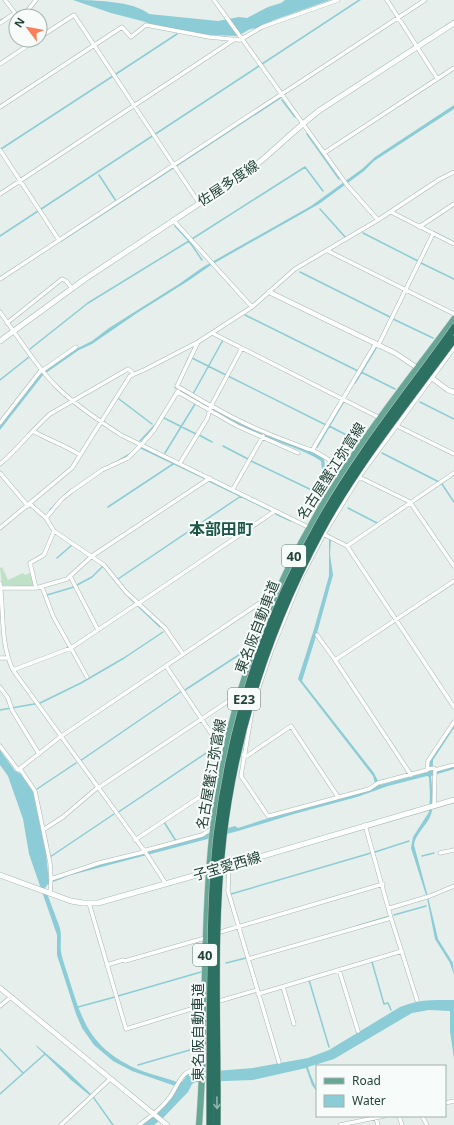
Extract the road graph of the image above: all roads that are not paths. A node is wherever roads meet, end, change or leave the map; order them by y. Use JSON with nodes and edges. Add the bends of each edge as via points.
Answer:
{"nodes":[{"id":1,"x":5,"y":0,"type":"edge"},
{"id":2,"x":36,"y":0,"type":"edge"},
{"id":3,"x":214,"y":0,"type":"edge"},
{"id":4,"x":338,"y":0,"type":"edge"},
{"id":5,"x":386,"y":0,"type":"edge"},
{"id":6,"x":425,"y":0,"type":"edge"},
{"id":7,"x":12,"y":8,"type":"edge"},
{"id":8,"x":30,"y":8,"type":"edge"},
{"id":9,"x":398,"y":18,"type":"junction"},
{"id":10,"x":454,"y":23,"type":"edge"},
{"id":11,"x":48,"y":32,"type":"edge"},
{"id":12,"x":241,"y":38,"type":"junction"},
{"id":13,"x":235,"y":39,"type":"junction"},
{"id":14,"x":95,"y":45,"type":"junction"},
{"id":15,"x":23,"y":48,"type":"edge"},
{"id":16,"x":418,"y":48,"type":"junction"},
{"id":17,"x":0,"y":64,"type":"edge"},
{"id":18,"x":454,"y":68,"type":"edge"},
{"id":19,"x":437,"y":78,"type":"junction"},
{"id":20,"x":281,"y":95,"type":"junction"},
{"id":21,"x":134,"y":105,"type":"junction"},
{"id":22,"x":0,"y":107,"type":"edge"},
{"id":23,"x":302,"y":123,"type":"junction"},
{"id":24,"x":0,"y":150,"type":"edge"},
{"id":25,"x":324,"y":153,"type":"junction"},
{"id":26,"x":174,"y":166,"type":"junction"},
{"id":27,"x":454,"y":172,"type":"edge"},
{"id":28,"x":20,"y":181,"type":"junction"},
{"id":29,"x":0,"y":194,"type":"edge"},
{"id":30,"x":198,"y":203,"type":"junction"},
{"id":31,"x":454,"y":204,"type":"edge"},
{"id":32,"x":391,"y":212,"type":"junction"},
{"id":33,"x":173,"y":220,"type":"junction"},
{"id":34,"x":378,"y":220,"type":"junction"},
{"id":35,"x":419,"y":227,"type":"junction"},
{"id":36,"x":433,"y":234,"type":"junction"},
{"id":37,"x":59,"y":240,"type":"junction"},
{"id":38,"x":454,"y":244,"type":"edge"},
{"id":39,"x":328,"y":251,"type":"junction"},
{"id":40,"x":0,"y":279,"type":"edge"},
{"id":41,"x":72,"y":288,"type":"junction"},
{"id":42,"x":406,"y":290,"type":"junction"},
{"id":43,"x":269,"y":292,"type":"junction"},
{"id":44,"x":252,"y":307,"type":"junction"},
{"id":45,"x":0,"y":312,"type":"edge"},
{"id":46,"x":454,"y":314,"type":"edge"},
{"id":47,"x":454,"y":319,"type":"edge"},
{"id":48,"x":7,"y":323,"type":"junction"},
{"id":49,"x":454,"y":328,"type":"edge"},
{"id":50,"x":13,"y":331,"type":"junction"},
{"id":51,"x":212,"y":333,"type":"junction"},
{"id":52,"x":454,"y":340,"type":"edge"},
{"id":53,"x":0,"y":341,"type":"edge"},
{"id":54,"x":198,"y":342,"type":"junction"},
{"id":55,"x":377,"y":345,"type":"junction"},
{"id":56,"x":76,"y":347,"type":"dead end"},
{"id":57,"x":242,"y":348,"type":"junction"},
{"id":58,"x":454,"y":348,"type":"edge"},
{"id":59,"x":418,"y":368,"type":"junction"},
{"id":60,"x":44,"y":371,"type":"junction"},
{"id":61,"x":133,"y":375,"type":"junction"},
{"id":62,"x":431,"y":378,"type":"junction"},
{"id":63,"x":179,"y":390,"type":"junction"},
{"id":64,"x":454,"y":392,"type":"edge"},
{"id":65,"x":343,"y":398,"type":"junction"},
{"id":66,"x":73,"y":400,"type":"junction"},
{"id":67,"x":211,"y":408,"type":"junction"},
{"id":68,"x":380,"y":418,"type":"junction"},
{"id":69,"x":101,"y":422,"type":"junction"},
{"id":70,"x":0,"y":423,"type":"edge"},
{"id":71,"x":397,"y":426,"type":"junction"},
{"id":72,"x":33,"y":431,"type":"junction"},
{"id":73,"x":263,"y":435,"type":"junction"},
{"id":74,"x":142,"y":444,"type":"junction"},
{"id":75,"x":313,"y":449,"type":"junction"},
{"id":76,"x":298,"y":453,"type":"dead end"},
{"id":77,"x":454,"y":454,"type":"edge"},
{"id":78,"x":80,"y":455,"type":"junction"},
{"id":79,"x":0,"y":464,"type":"edge"},
{"id":80,"x":180,"y":464,"type":"junction"},
{"id":81,"x":344,"y":469,"type":"junction"},
{"id":82,"x":0,"y":472,"type":"edge"},
{"id":83,"x":454,"y":473,"type":"edge"},
{"id":84,"x":359,"y":477,"type":"junction"},
{"id":85,"x":210,"y":478,"type":"junction"},
{"id":86,"x":233,"y":489,"type":"junction"},
{"id":87,"x":410,"y":502,"type":"junction"},
{"id":88,"x":29,"y":505,"type":"junction"},
{"id":89,"x":276,"y":511,"type":"junction"},
{"id":90,"x":46,"y":518,"type":"junction"},
{"id":91,"x":0,"y":528,"type":"edge"},
{"id":92,"x":309,"y":528,"type":"junction"},
{"id":93,"x":54,"y":531,"type":"junction"},
{"id":94,"x":324,"y":534,"type":"junction"},
{"id":95,"x":347,"y":546,"type":"junction"},
{"id":96,"x":92,"y":556,"type":"junction"},
{"id":97,"x":454,"y":566,"type":"edge"},
{"id":98,"x":70,"y":576,"type":"junction"},
{"id":99,"x":454,"y":581,"type":"edge"},
{"id":100,"x":0,"y":583,"type":"edge"},
{"id":101,"x":42,"y":587,"type":"junction"},
{"id":102,"x":0,"y":588,"type":"edge"},
{"id":103,"x":36,"y":588,"type":"junction"},
{"id":104,"x":279,"y":590,"type":"junction"},
{"id":105,"x":138,"y":603,"type":"junction"},
{"id":106,"x":396,"y":620,"type":"junction"},
{"id":107,"x":98,"y":630,"type":"junction"},
{"id":108,"x":317,"y":635,"type":"dead end"},
{"id":109,"x":71,"y":648,"type":"junction"},
{"id":110,"x":183,"y":654,"type":"junction"},
{"id":111,"x":0,"y":658,"type":"edge"},
{"id":112,"x":7,"y":658,"type":"junction"},
{"id":113,"x":335,"y":660,"type":"junction"},
{"id":114,"x":166,"y":666,"type":"junction"},
{"id":115,"x":12,"y":670,"type":"junction"},
{"id":116,"x":87,"y":677,"type":"dead end"},
{"id":117,"x":0,"y":687,"type":"edge"},
{"id":118,"x":238,"y":696,"type":"junction"},
{"id":119,"x":454,"y":707,"type":"edge"},
{"id":120,"x":202,"y":719,"type":"junction"},
{"id":121,"x":454,"y":722,"type":"edge"},
{"id":122,"x":60,"y":737,"type":"junction"},
{"id":123,"x":0,"y":746,"type":"edge"},
{"id":124,"x":225,"y":751,"type":"junction"},
{"id":125,"x":2,"y":752,"type":"edge"},
{"id":126,"x":39,"y":754,"type":"junction"},
{"id":127,"x":243,"y":755,"type":"junction"},
{"id":128,"x":454,"y":765,"type":"edge"},
{"id":129,"x":20,"y":768,"type":"junction"},
{"id":130,"x":428,"y":769,"type":"junction"},
{"id":131,"x":434,"y":769,"type":"junction"},
{"id":132,"x":411,"y":774,"type":"junction"},
{"id":133,"x":219,"y":784,"type":"junction"},
{"id":134,"x":97,"y":788,"type":"junction"},
{"id":135,"x":338,"y":797,"type":"junction"},
{"id":136,"x":454,"y":800,"type":"edge"},
{"id":137,"x":431,"y":806,"type":"junction"},
{"id":138,"x":365,"y":825,"type":"junction"},
{"id":139,"x":212,"y":829,"type":"junction"},
{"id":140,"x":43,"y":830,"type":"junction"},
{"id":141,"x":135,"y":840,"type":"junction"},
{"id":142,"x":454,"y":850,"type":"edge"},
{"id":143,"x":143,"y":851,"type":"junction"},
{"id":144,"x":440,"y":853,"type":"dead end"},
{"id":145,"x":229,"y":866,"type":"junction"},
{"id":146,"x":208,"y":871,"type":"junction"},
{"id":147,"x":0,"y":875,"type":"edge"},
{"id":148,"x":51,"y":881,"type":"junction"},
{"id":149,"x":166,"y":884,"type":"junction"},
{"id":150,"x":382,"y":884,"type":"junction"},
{"id":151,"x":454,"y":886,"type":"edge"},
{"id":152,"x":49,"y":893,"type":"junction"},
{"id":153,"x":89,"y":903,"type":"junction"},
{"id":154,"x":390,"y":908,"type":"junction"},
{"id":155,"x":391,"y":918,"type":"junction"},
{"id":156,"x":238,"y":926,"type":"junction"},
{"id":157,"x":205,"y":937,"type":"junction"},
{"id":158,"x":402,"y":952,"type":"junction"},
{"id":159,"x":248,"y":959,"type":"junction"},
{"id":160,"x":107,"y":965,"type":"junction"},
{"id":161,"x":339,"y":970,"type":"junction"},
{"id":162,"x":283,"y":987,"type":"junction"},
{"id":163,"x":0,"y":988,"type":"edge"},
{"id":164,"x":258,"y":992,"type":"junction"},
{"id":165,"x":11,"y":997,"type":"junction"},
{"id":166,"x":417,"y":1000,"type":"dead end"},
{"id":167,"x":205,"y":1005,"type":"junction"},
{"id":168,"x":0,"y":1006,"type":"edge"},
{"id":169,"x":294,"y":1024,"type":"dead end"},
{"id":170,"x":358,"y":1031,"type":"dead end"},
{"id":171,"x":279,"y":1062,"type":"dead end"},
{"id":172,"x":203,"y":1068,"type":"junction"},
{"id":173,"x":110,"y":1079,"type":"junction"},
{"id":174,"x":154,"y":1114,"type":"junction"},
{"id":175,"x":380,"y":1117,"type":"edge"},
{"id":176,"x":376,"y":1118,"type":"junction"},
{"id":177,"x":353,"y":1124,"type":"edge"},
{"id":178,"x":61,"y":1125,"type":"edge"},
{"id":179,"x":139,"y":1125,"type":"edge"},
{"id":180,"x":167,"y":1125,"type":"edge"},
{"id":181,"x":199,"y":1125,"type":"edge"},
{"id":182,"x":210,"y":1125,"type":"edge"},
{"id":183,"x":217,"y":1125,"type":"edge"},
{"id":184,"x":340,"y":1125,"type":"edge"},
{"id":185,"x":378,"y":1125,"type":"edge"}],
"edges":[{"from":1,"to":7,"type":"street"},
{"from":2,"to":8,"type":"street"},
{"from":3,"to":12,"type":"street"},
{"from":4,"to":12,"type":"street","via":[[262,27]]},
{"from":5,"to":9,"type":"street"},
{"from":6,"to":9,"type":"street"},
{"from":9,"to":16,"type":"street"},
{"from":9,"to":20,"type":"street"},
{"from":10,"to":16,"type":"main road","name":"佐屋多度線"},
{"from":11,"to":14,"type":"street","via":[[74,15]]},
{"from":12,"to":13,"type":"street"},
{"from":12,"to":20,"type":"street"},
{"from":13,"to":14,"type":"street","via":[[209,37],[146,25],[131,37],[122,27]]},
{"from":13,"to":21,"type":"street"},
{"from":14,"to":21,"type":"street"},
{"from":14,"to":22,"type":"street"},
{"from":15,"to":17,"type":"street"},
{"from":16,"to":19,"type":"street"},
{"from":16,"to":23,"type":"main road","name":"佐屋多度線"},
{"from":18,"to":19,"type":"street"},
{"from":19,"to":25,"type":"street"},
{"from":20,"to":23,"type":"street"},
{"from":20,"to":26,"type":"street"},
{"from":21,"to":26,"type":"street"},
{"from":21,"to":28,"type":"street"},
{"from":23,"to":25,"type":"street"},
{"from":23,"to":30,"type":"main road","name":"佐屋多度線","via":[[250,170]]},
{"from":24,"to":28,"type":"street"},
{"from":25,"to":34,"type":"street","via":[[347,185]]},
{"from":26,"to":30,"type":"street"},
{"from":26,"to":37,"type":"street"},
{"from":27,"to":32,"type":"street"},
{"from":28,"to":29,"type":"street"},
{"from":28,"to":37,"type":"street"},
{"from":30,"to":33,"type":"main road","name":"佐屋多度線"},
{"from":31,"to":35,"type":"street"},
{"from":32,"to":34,"type":"street"},
{"from":32,"to":35,"type":"street"},
{"from":33,"to":41,"type":"main road","name":"佐屋多度線"},
{"from":33,"to":44,"type":"street"},
{"from":34,"to":39,"type":"street"},
{"from":35,"to":36,"type":"street"},
{"from":36,"to":38,"type":"street"},
{"from":36,"to":42,"type":"street"},
{"from":37,"to":40,"type":"street"},
{"from":39,"to":42,"type":"street"},
{"from":39,"to":43,"type":"street","via":[[296,269]]},
{"from":41,"to":48,"type":"street","via":[[62,280]]},
{"from":41,"to":50,"type":"main road","name":"佐屋多度線"},
{"from":42,"to":46,"type":"street"},
{"from":42,"to":55,"type":"street"},
{"from":43,"to":44,"type":"street"},
{"from":43,"to":55,"type":"street"},
{"from":44,"to":51,"type":"street"},
{"from":45,"to":48,"type":"street"},
{"from":47,"to":59,"type":"main road","name":"名古屋蟹江弥富線","number":"40"},
{"from":48,"to":50,"type":"street"},
{"from":49,"to":182,"type":"highway","name":"東名阪自動車道","number":"E23","bridge":true,"via":[[365,450],[316,527],[274,614],[244,701],[224,789],[217,837],[211,924]]},
{"from":50,"to":53,"type":"main road","name":"佐屋多度線"},
{"from":50,"to":60,"type":"street"},
{"from":51,"to":54,"type":"street"},
{"from":51,"to":57,"type":"street"},
{"from":52,"to":183,"type":"highway","name":"東名阪自動車道","number":"E23","one_way":true,"bridge":true,"via":[[371,453],[322,530],[281,616],[250,703],[230,790],[220,871]]},
{"from":54,"to":61,"type":"street"},
{"from":54,"to":63,"type":"street","via":[[177,386]]},
{"from":55,"to":59,"type":"street"},
{"from":55,"to":65,"type":"street"},
{"from":56,"to":60,"type":"street"},
{"from":57,"to":65,"type":"street"},
{"from":57,"to":67,"type":"street"},
{"from":58,"to":62,"type":"street"},
{"from":59,"to":62,"type":"street"},
{"from":59,"to":68,"type":"main road","name":"名古屋蟹江弥富線","number":"40"},
{"from":60,"to":66,"type":"street"},
{"from":60,"to":70,"type":"street"},
{"from":61,"to":66,"type":"street","via":[[128,368]]},
{"from":61,"to":69,"type":"street"},
{"from":62,"to":64,"type":"street"},
{"from":62,"to":71,"type":"street"},
{"from":63,"to":67,"type":"street"},
{"from":63,"to":74,"type":"street"},
{"from":65,"to":68,"type":"street"},
{"from":65,"to":75,"type":"street"},
{"from":66,"to":69,"type":"street"},
{"from":66,"to":72,"type":"street","via":[[50,414]]},
{"from":67,"to":73,"type":"street"},
{"from":67,"to":80,"type":"street"},
{"from":68,"to":71,"type":"street"},
{"from":68,"to":81,"type":"main road","name":"名古屋蟹江弥富線","number":"40"},
{"from":69,"to":74,"type":"street"},
{"from":69,"to":78,"type":"street"},
{"from":71,"to":77,"type":"street"},
{"from":71,"to":84,"type":"street"},
{"from":72,"to":78,"type":"street"},
{"from":72,"to":79,"type":"street"},
{"from":73,"to":75,"type":"street"},
{"from":73,"to":76,"type":"street"},
{"from":73,"to":86,"type":"street"},
{"from":74,"to":80,"type":"street"},
{"from":74,"to":90,"type":"street","via":[[128,458],[102,470],[72,491]]},
{"from":75,"to":81,"type":"street"},
{"from":78,"to":88,"type":"street","via":[[72,468]]},
{"from":80,"to":85,"type":"street"},
{"from":81,"to":84,"type":"street"},
{"from":81,"to":92,"type":"main road","name":"名古屋蟹江弥富線","number":"40"},
{"from":82,"to":88,"type":"street"},
{"from":83,"to":87,"type":"street"},
{"from":84,"to":87,"type":"street"},
{"from":84,"to":94,"type":"street"},
{"from":85,"to":86,"type":"street"},
{"from":85,"to":96,"type":"street"},
{"from":86,"to":89,"type":"street"},
{"from":87,"to":95,"type":"street"},
{"from":87,"to":97,"type":"street"},
{"from":88,"to":90,"type":"street"},
{"from":88,"to":91,"type":"street"},
{"from":89,"to":92,"type":"street"},
{"from":89,"to":105,"type":"street"},
{"from":90,"to":93,"type":"street"},
{"from":92,"to":94,"type":"street"},
{"from":92,"to":104,"type":"main road","name":"名古屋蟹江弥富線","number":"40"},
{"from":93,"to":96,"type":"street"},
{"from":93,"to":103,"type":"street","via":[[44,555],[30,563]]},
{"from":94,"to":95,"type":"street"},
{"from":94,"to":127,"type":"street","via":[[302,576],[271,652],[254,705]]},
{"from":95,"to":106,"type":"street"},
{"from":96,"to":98,"type":"street"},
{"from":96,"to":105,"type":"street","via":[[104,565]]},
{"from":98,"to":101,"type":"street"},
{"from":98,"to":107,"type":"street"},
{"from":99,"to":106,"type":"street"},
{"from":100,"to":102,"type":"street"},
{"from":101,"to":103,"type":"street"},
{"from":101,"to":109,"type":"street","via":[[53,616]]},
{"from":102,"to":103,"type":"street"},
{"from":102,"to":112,"type":"street"},
{"from":104,"to":110,"type":"street"},
{"from":104,"to":118,"type":"main road","name":"名古屋蟹江弥富線","number":"40"},
{"from":105,"to":107,"type":"street"},
{"from":105,"to":110,"type":"street","via":[[165,628]]},
{"from":106,"to":113,"type":"street"},
{"from":106,"to":119,"type":"street"},
{"from":107,"to":109,"type":"street"},
{"from":108,"to":113,"type":"street"},
{"from":109,"to":115,"type":"street"},
{"from":109,"to":116,"type":"street"},
{"from":110,"to":114,"type":"street"},
{"from":111,"to":112,"type":"street"},
{"from":112,"to":115,"type":"street"},
{"from":113,"to":132,"type":"street"},
{"from":114,"to":120,"type":"street"},
{"from":114,"to":122,"type":"street"},
{"from":115,"to":122,"type":"street"},
{"from":117,"to":126,"type":"street"},
{"from":118,"to":120,"type":"street"},
{"from":118,"to":124,"type":"main road","name":"名古屋蟹江弥富線","number":"40"},
{"from":120,"to":124,"type":"street"},
{"from":120,"to":134,"type":"street"},
{"from":121,"to":130,"type":"street","via":[[428,761]]},
{"from":122,"to":126,"type":"street"},
{"from":122,"to":134,"type":"street"},
{"from":123,"to":125,"type":"street"},
{"from":124,"to":133,"type":"main road","name":"名古屋蟹江弥富線","number":"40"},
{"from":125,"to":129,"type":"street","via":[[16,769]]},
{"from":126,"to":129,"type":"street"},
{"from":127,"to":135,"type":"street","via":[[241,776],[268,816]]},
{"from":127,"to":135,"type":"street","via":[[247,756],[291,726]]},
{"from":128,"to":131,"type":"street"},
{"from":129,"to":140,"type":"street","via":[[35,791]]},
{"from":130,"to":131,"type":"street"},
{"from":130,"to":132,"type":"street"},
{"from":131,"to":137,"type":"street"},
{"from":132,"to":135,"type":"street"},
{"from":133,"to":139,"type":"main road","name":"名古屋蟹江弥富線","number":"40"},
{"from":133,"to":141,"type":"street"},
{"from":134,"to":140,"type":"street"},
{"from":134,"to":141,"type":"street"},
{"from":136,"to":137,"type":"main road","name":"子宝愛西線"},
{"from":137,"to":138,"type":"main road","name":"子宝愛西線"},
{"from":138,"to":145,"type":"main road","name":"子宝愛西線"},
{"from":138,"to":150,"type":"street"},
{"from":139,"to":143,"type":"street","via":[[202,835]]},
{"from":139,"to":146,"type":"main road","name":"名古屋蟹江弥富線","number":"40"},
{"from":140,"to":148,"type":"street"},
{"from":141,"to":143,"type":"street"},
{"from":142,"to":144,"type":"street"},
{"from":143,"to":148,"type":"street","via":[[99,863]]},
{"from":143,"to":149,"type":"street"},
{"from":145,"to":146,"type":"main road","name":"子宝愛西線"},
{"from":145,"to":156,"type":"street","via":[[228,891]]},
{"from":146,"to":149,"type":"main road","name":"子宝愛西線"},
{"from":146,"to":157,"type":"main road","name":"名古屋蟹江弥富線","number":"40"},
{"from":147,"to":152,"type":"main road","name":"子宝愛西線"},
{"from":148,"to":152,"type":"street"},
{"from":149,"to":153,"type":"main road","name":"子宝愛西線","via":[[114,900]]},
{"from":150,"to":154,"type":"street"},
{"from":150,"to":156,"type":"street"},
{"from":151,"to":154,"type":"street"},
{"from":152,"to":153,"type":"main road","name":"子宝愛西線","via":[[71,901]]},
{"from":153,"to":160,"type":"street"},
{"from":154,"to":155,"type":"street"},
{"from":155,"to":158,"type":"street"},
{"from":155,"to":159,"type":"street"},
{"from":156,"to":157,"type":"street"},
{"from":156,"to":159,"type":"street"},
{"from":157,"to":160,"type":"street"},
{"from":157,"to":167,"type":"main road","name":"名古屋蟹江弥富線","number":"40"},
{"from":158,"to":161,"type":"street"},
{"from":158,"to":166,"type":"street"},
{"from":159,"to":164,"type":"street"},
{"from":160,"to":167,"type":"street","via":[[126,1029]]},
{"from":161,"to":162,"type":"street"},
{"from":161,"to":170,"type":"street"},
{"from":162,"to":164,"type":"street"},
{"from":162,"to":169,"type":"street"},
{"from":163,"to":165,"type":"street"},
{"from":164,"to":167,"type":"street"},
{"from":164,"to":171,"type":"street"},
{"from":165,"to":168,"type":"street"},
{"from":165,"to":173,"type":"street"},
{"from":167,"to":172,"type":"main road","name":"名古屋蟹江弥富線","number":"40"},
{"from":172,"to":174,"type":"street","via":[[186,1073]]},
{"from":172,"to":181,"type":"main road","name":"名古屋蟹江弥富線","number":"40"},
{"from":173,"to":174,"type":"street"},
{"from":173,"to":178,"type":"street"},
{"from":174,"to":179,"type":"street"},
{"from":174,"to":180,"type":"street"},
{"from":175,"to":176,"type":"street"},
{"from":176,"to":177,"type":"street"},
{"from":176,"to":185,"type":"street"},
{"from":177,"to":184,"type":"street"}]}
